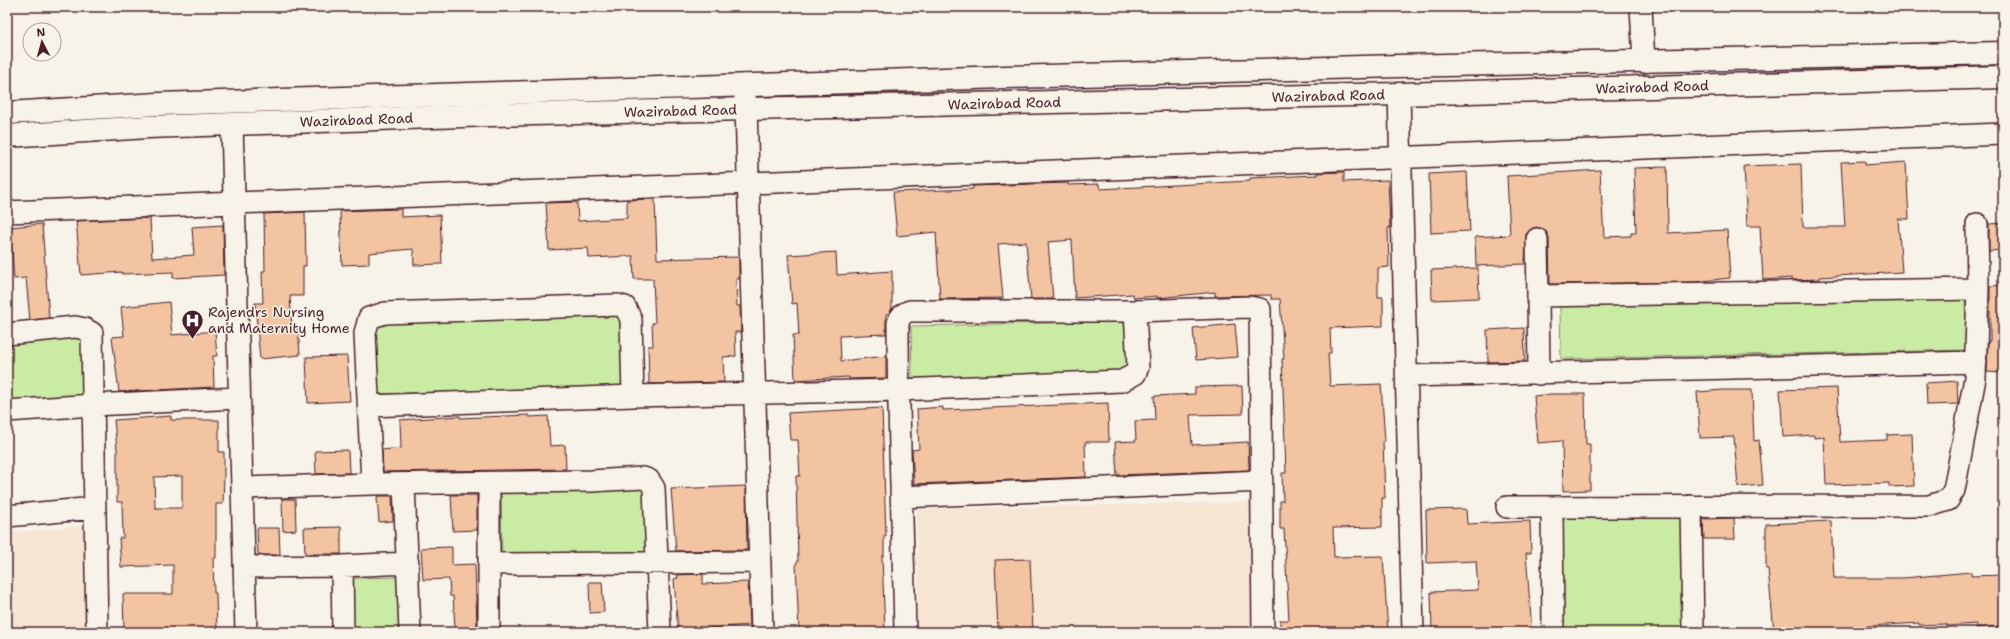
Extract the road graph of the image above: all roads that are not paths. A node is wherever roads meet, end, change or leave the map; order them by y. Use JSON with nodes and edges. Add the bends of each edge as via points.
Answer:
{"nodes":[{"id":1,"x":1641,"y":7,"type":"edge"},
{"id":2,"x":2003,"y":53,"type":"edge"},
{"id":3,"x":1644,"y":62,"type":"junction"},
{"id":4,"x":2003,"y":77,"type":"edge"},
{"id":5,"x":744,"y":85,"type":"junction"},
{"id":6,"x":1399,"y":94,"type":"junction"},
{"id":7,"x":746,"y":108,"type":"junction"},
{"id":8,"x":7,"y":113,"type":"edge"},
{"id":9,"x":232,"y":124,"type":"junction"},
{"id":10,"x":2003,"y":134,"type":"edge"},
{"id":11,"x":7,"y":136,"type":"edge"},
{"id":12,"x":1401,"y":158,"type":"junction"},
{"id":13,"x":749,"y":183,"type":"junction"},
{"id":14,"x":234,"y":203,"type":"junction"},
{"id":15,"x":7,"y":212,"type":"edge"},
{"id":16,"x":1977,"y":224,"type":"dead end"},
{"id":17,"x":1537,"y":239,"type":"dead end"},
{"id":18,"x":1978,"y":289,"type":"junction"},
{"id":19,"x":1538,"y":296,"type":"junction"},
{"id":20,"x":1135,"y":311,"type":"junction"},
{"id":21,"x":7,"y":334,"type":"edge"},
{"id":22,"x":1976,"y":362,"type":"junction"},
{"id":23,"x":1539,"y":374,"type":"junction"},
{"id":24,"x":1407,"y":376,"type":"junction"},
{"id":25,"x":898,"y":390,"type":"junction"},
{"id":26,"x":755,"y":392,"type":"junction"},
{"id":27,"x":633,"y":396,"type":"junction"},
{"id":28,"x":240,"y":398,"type":"junction"},
{"id":29,"x":93,"y":405,"type":"junction"},
{"id":30,"x":369,"y":406,"type":"junction"},
{"id":31,"x":7,"y":411,"type":"edge"},
{"id":32,"x":1262,"y":481,"type":"junction"},
{"id":33,"x":489,"y":483,"type":"junction"},
{"id":34,"x":372,"y":484,"type":"junction"},
{"id":35,"x":404,"y":484,"type":"junction"},
{"id":36,"x":242,"y":488,"type":"junction"},
{"id":37,"x":902,"y":497,"type":"junction"},
{"id":38,"x":1691,"y":506,"type":"junction"},
{"id":39,"x":1507,"y":507,"type":"dead end"},
{"id":40,"x":1552,"y":507,"type":"junction"},
{"id":41,"x":95,"y":508,"type":"junction"},
{"id":42,"x":7,"y":516,"type":"edge"},
{"id":43,"x":760,"y":562,"type":"junction"},
{"id":44,"x":408,"y":563,"type":"junction"},
{"id":45,"x":657,"y":563,"type":"junction"},
{"id":46,"x":490,"y":564,"type":"junction"},
{"id":47,"x":342,"y":566,"type":"junction"},
{"id":48,"x":244,"y":567,"type":"junction"},
{"id":49,"x":97,"y":632,"type":"edge"},
{"id":50,"x":246,"y":632,"type":"edge"},
{"id":51,"x":343,"y":632,"type":"edge"},
{"id":52,"x":410,"y":632,"type":"edge"},
{"id":53,"x":489,"y":632,"type":"edge"},
{"id":54,"x":660,"y":632,"type":"edge"},
{"id":55,"x":762,"y":632,"type":"edge"},
{"id":56,"x":905,"y":632,"type":"edge"},
{"id":57,"x":1263,"y":632,"type":"edge"},
{"id":58,"x":1413,"y":632,"type":"edge"},
{"id":59,"x":1553,"y":632,"type":"edge"},
{"id":60,"x":1693,"y":632,"type":"edge"}],
"edges":[{"from":1,"to":3,"type":"street"},
{"from":2,"to":3,"type":"highway","name":"Wazirabad Road"},
{"from":3,"to":5,"type":"highway","name":"Wazirabad Road","via":[[1398,66]]},
{"from":4,"to":6,"type":"highway","name":"Wazirabad Road"},
{"from":5,"to":7,"type":"street"},
{"from":5,"to":8,"type":"highway","name":"Wazirabad Road","via":[[166,103]]},
{"from":6,"to":7,"type":"highway","name":"Wazirabad Road"},
{"from":6,"to":12,"type":"street"},
{"from":7,"to":9,"type":"highway","name":"Wazirabad Road"},
{"from":7,"to":13,"type":"street"},
{"from":9,"to":11,"type":"highway","name":"Wazirabad Road"},
{"from":9,"to":14,"type":"street"},
{"from":10,"to":12,"type":"street"},
{"from":12,"to":13,"type":"street"},
{"from":12,"to":24,"type":"street"},
{"from":13,"to":14,"type":"street"},
{"from":13,"to":26,"type":"street"},
{"from":14,"to":15,"type":"street"},
{"from":14,"to":28,"type":"street"},
{"from":16,"to":18,"type":"street"},
{"from":17,"to":19,"type":"street"},
{"from":18,"to":19,"type":"street"},
{"from":18,"to":22,"type":"street"},
{"from":19,"to":23,"type":"street"},
{"from":20,"to":25,"type":"street","via":[[1138,367],[1136,374],[1122,381]]},
{"from":20,"to":25,"type":"street","via":[[904,312],[898,323]]},
{"from":20,"to":32,"type":"street","via":[[1249,307],[1260,309]]},
{"from":21,"to":29,"type":"street","via":[[75,327],[92,333]]},
{"from":22,"to":23,"type":"street"},
{"from":22,"to":38,"type":"street","via":[[1976,378],[1954,490],[1948,500],[1929,506]]},
{"from":23,"to":24,"type":"street"},
{"from":24,"to":58,"type":"street"},
{"from":25,"to":26,"type":"street"},
{"from":25,"to":37,"type":"street"},
{"from":26,"to":27,"type":"street"},
{"from":26,"to":43,"type":"street"},
{"from":27,"to":30,"type":"street"},
{"from":27,"to":30,"type":"street","via":[[631,319],[625,308],[618,305],[385,313],[369,318],[366,326]]},
{"from":28,"to":29,"type":"street"},
{"from":28,"to":36,"type":"street"},
{"from":29,"to":31,"type":"street"},
{"from":29,"to":41,"type":"street"},
{"from":30,"to":34,"type":"street"},
{"from":32,"to":37,"type":"street"},
{"from":32,"to":57,"type":"street"},
{"from":33,"to":35,"type":"street"},
{"from":33,"to":45,"type":"street","via":[[643,478],[650,480],[654,488]]},
{"from":33,"to":46,"type":"street"},
{"from":34,"to":35,"type":"street"},
{"from":34,"to":36,"type":"street"},
{"from":35,"to":44,"type":"street"},
{"from":36,"to":48,"type":"street"},
{"from":37,"to":56,"type":"street"},
{"from":38,"to":40,"type":"street"},
{"from":38,"to":60,"type":"street"},
{"from":39,"to":40,"type":"street"},
{"from":40,"to":59,"type":"street"},
{"from":41,"to":42,"type":"street"},
{"from":41,"to":49,"type":"street"},
{"from":43,"to":45,"type":"street"},
{"from":43,"to":55,"type":"street"},
{"from":44,"to":47,"type":"street"},
{"from":44,"to":52,"type":"street"},
{"from":45,"to":46,"type":"street"},
{"from":45,"to":54,"type":"street"},
{"from":46,"to":53,"type":"street"},
{"from":47,"to":48,"type":"street"},
{"from":47,"to":51,"type":"street"},
{"from":48,"to":50,"type":"street"}]}
